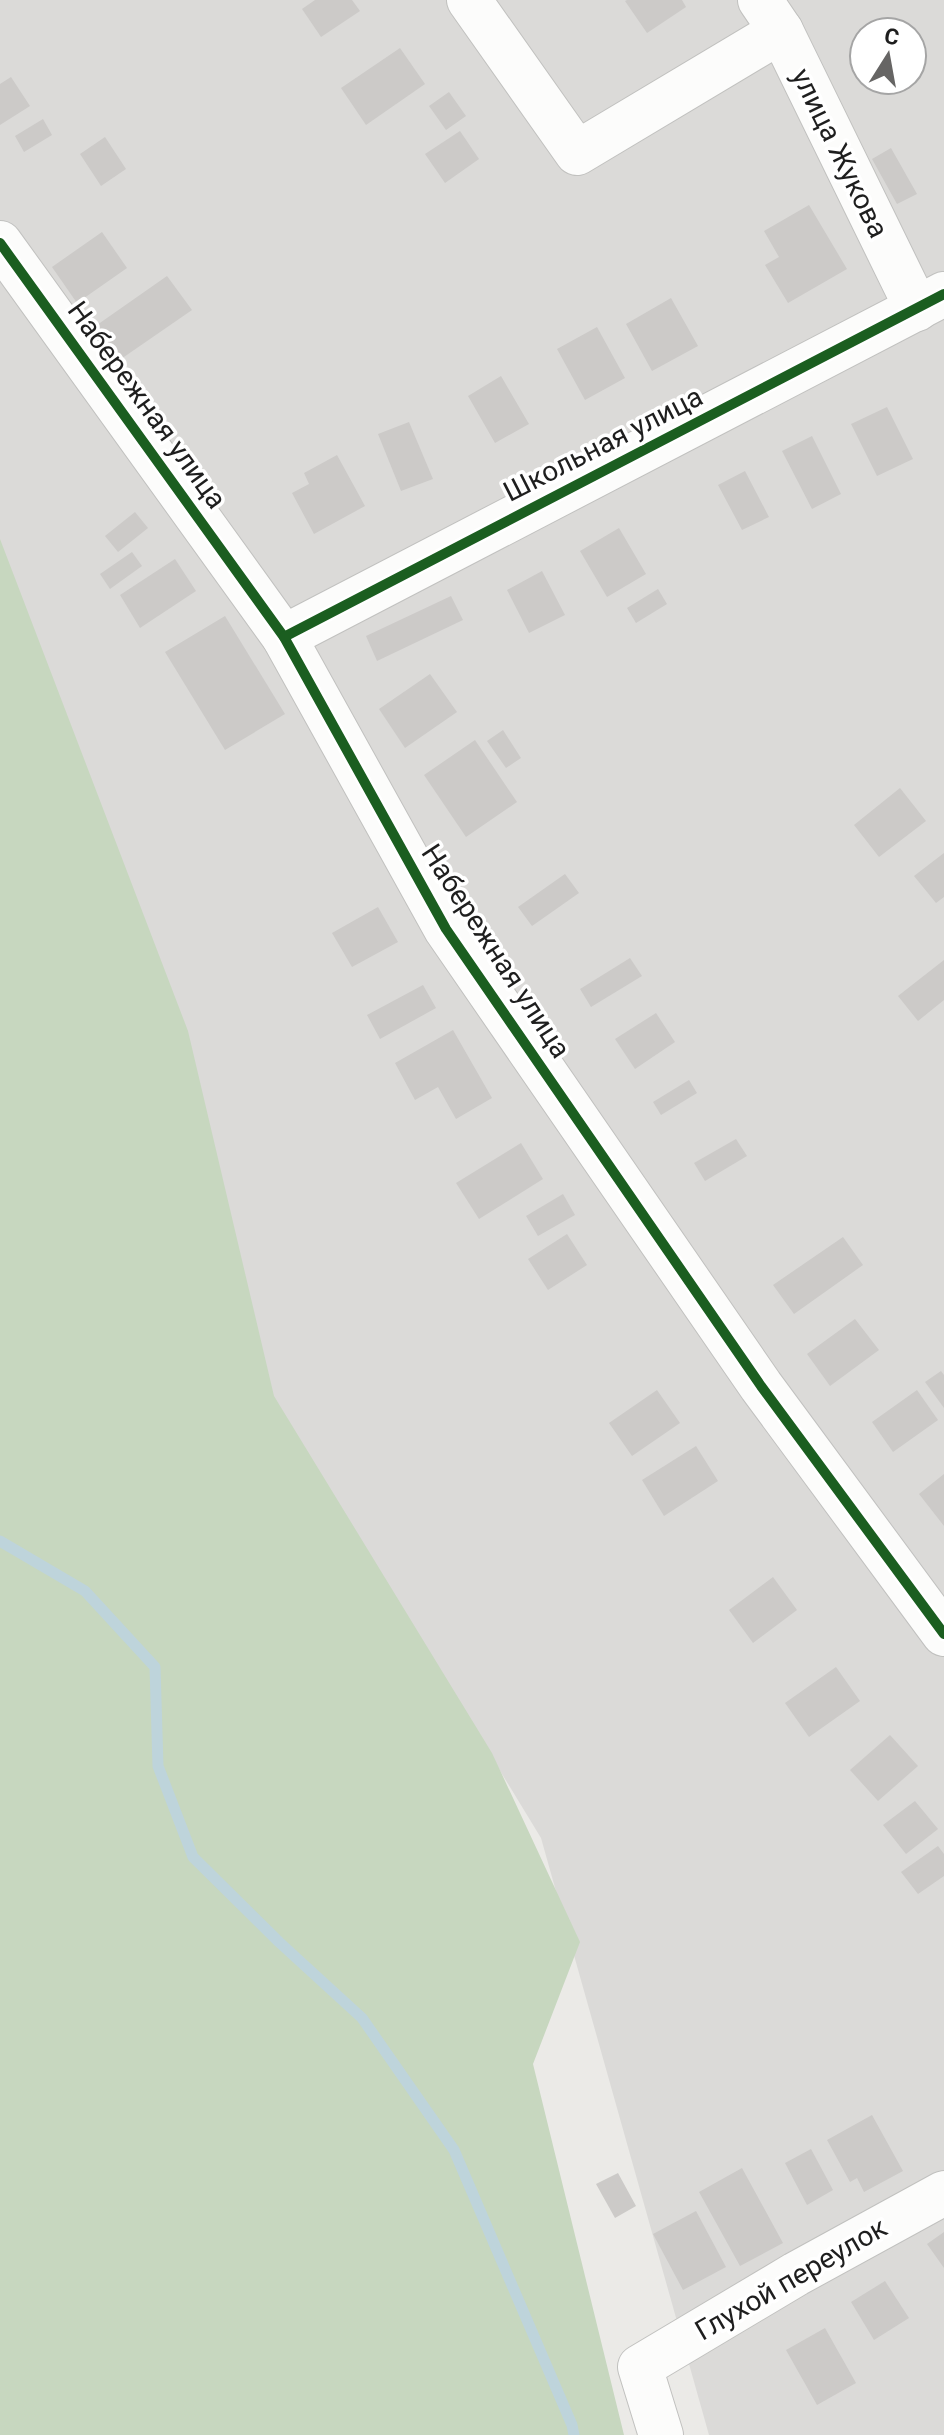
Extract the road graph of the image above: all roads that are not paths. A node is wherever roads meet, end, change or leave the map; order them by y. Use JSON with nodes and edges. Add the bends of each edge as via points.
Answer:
{"nodes":[{"id":1,"x":469,"y":0,"type":"edge"},
{"id":2,"x":770,"y":16,"type":"edge"},
{"id":3,"x":0,"y":243,"type":"edge"},
{"id":4,"x":930,"y":302,"type":"edge"},
{"id":5,"x":284,"y":637,"type":"junction"},
{"id":6,"x":944,"y":1634,"type":"edge"},
{"id":7,"x":944,"y":2193,"type":"edge"},
{"id":8,"x":661,"y":2435,"type":"edge"}],
"edges":[{"from":1,"to":2,"type":"street","via":[[577,153]]},
{"from":2,"to":4,"type":"street","name":"улица Жукова"},
{"from":3,"to":5,"type":"street","name":"Набережная улица"},
{"from":4,"to":5,"type":"street","name":"Школьная улица"},
{"from":5,"to":6,"type":"street","name":"Набережная улица","via":[[446,929],[761,1386]]},
{"from":7,"to":8,"type":"street","name":"Глухой переулок","via":[[640,2367]]}]}
